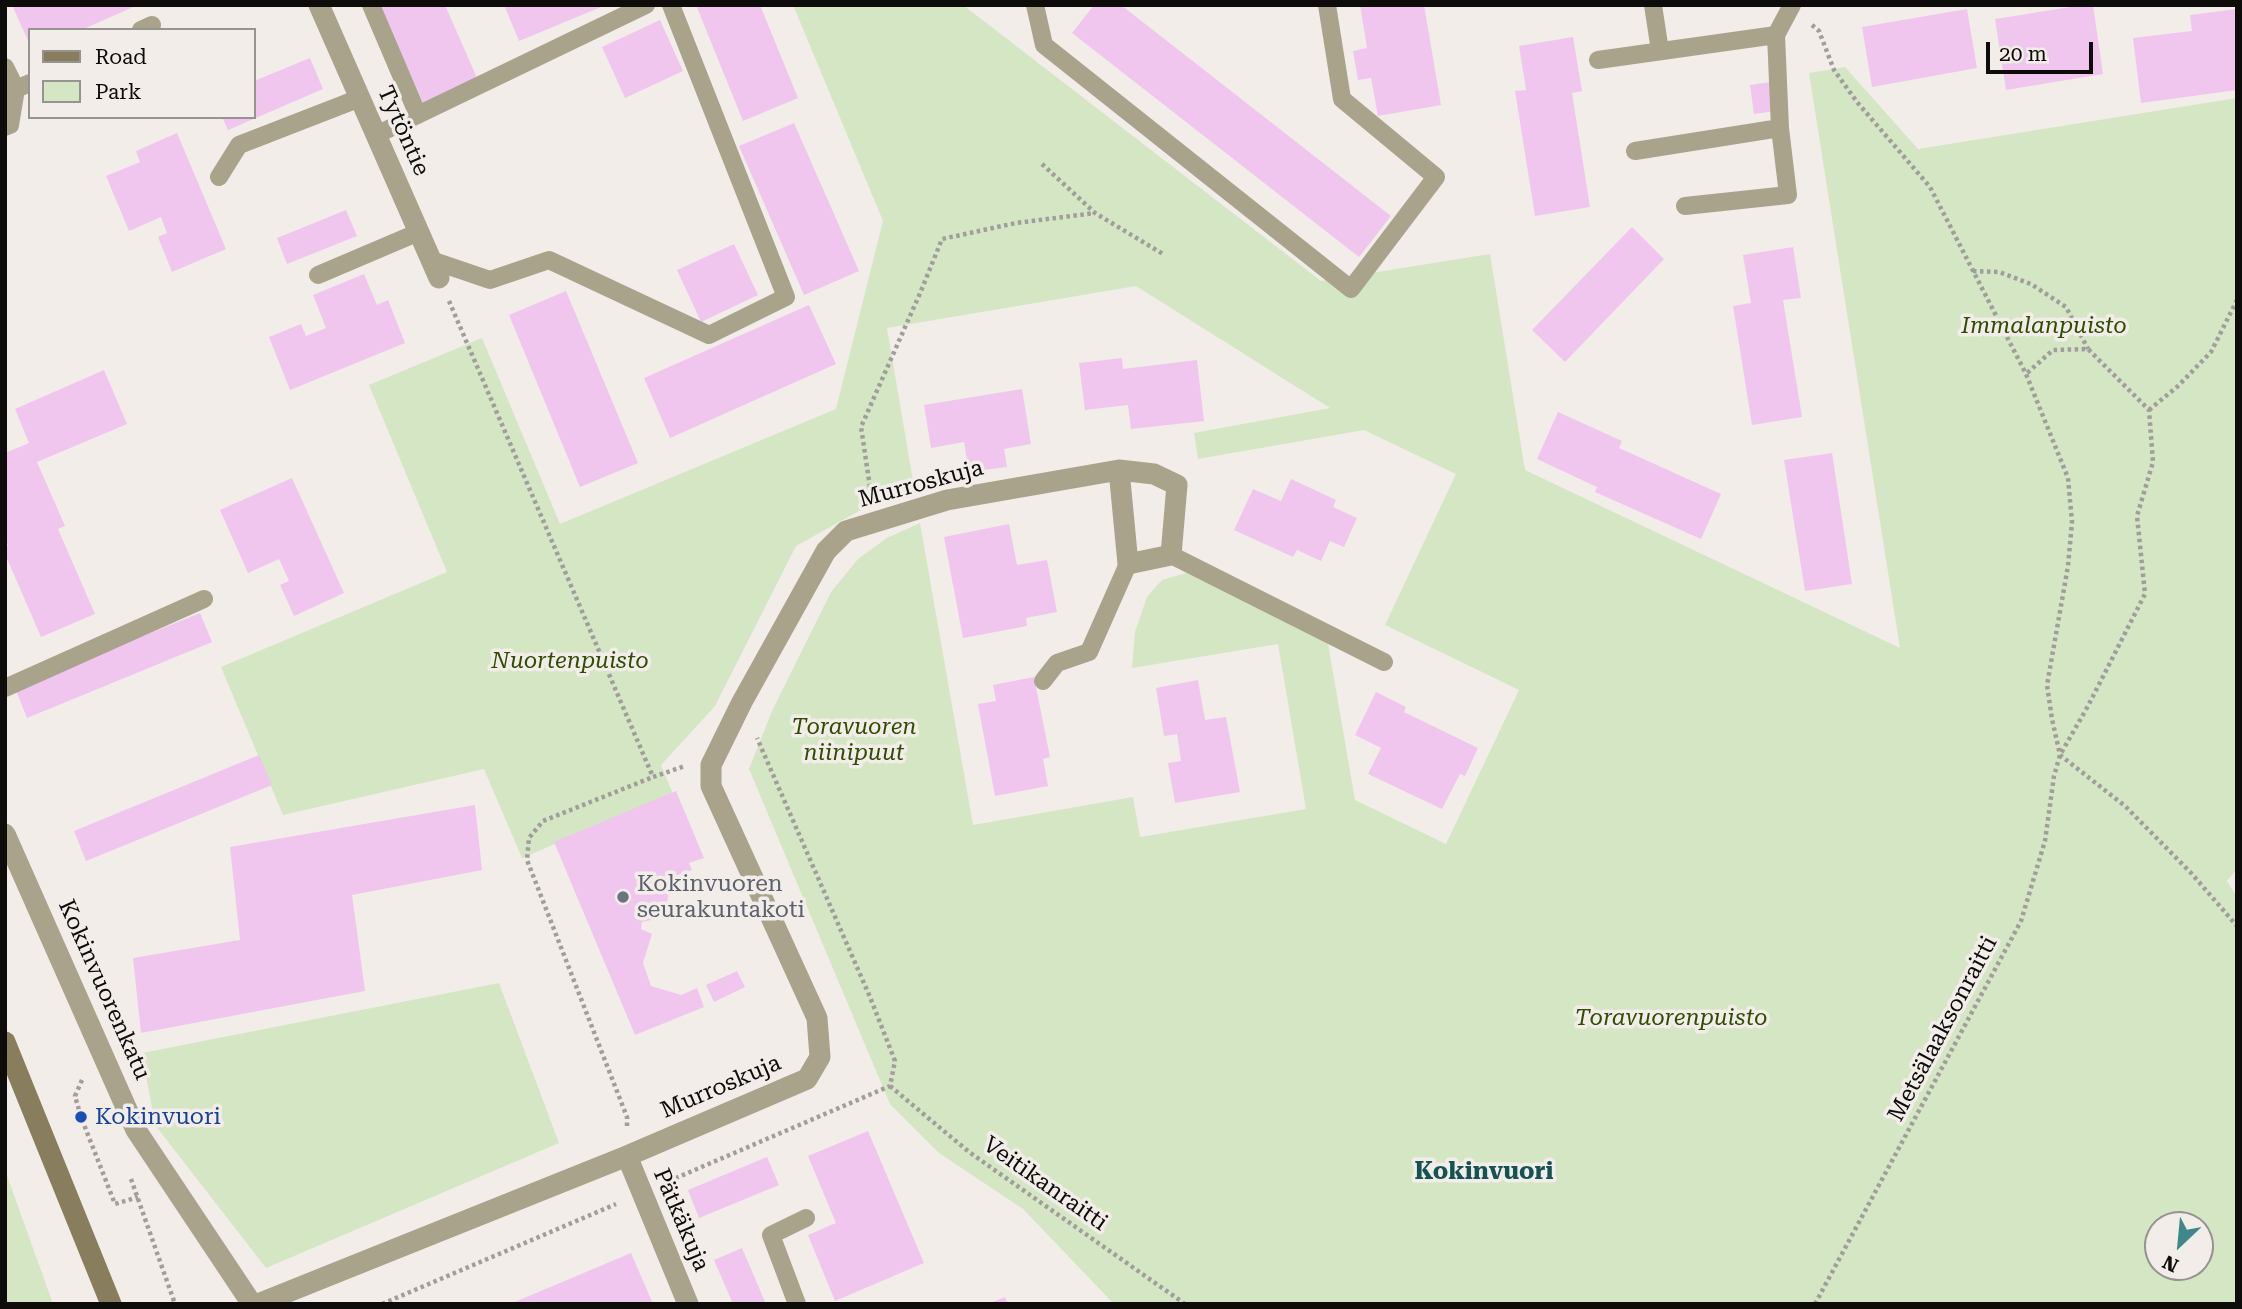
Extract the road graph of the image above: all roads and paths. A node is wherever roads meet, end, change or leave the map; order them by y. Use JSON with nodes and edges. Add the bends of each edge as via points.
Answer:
{"nodes":[{"id":1,"x":319,"y":5,"type":"edge"},
{"id":2,"x":371,"y":5,"type":"edge"},
{"id":3,"x":646,"y":5,"type":"edge"},
{"id":4,"x":671,"y":5,"type":"edge"},
{"id":5,"x":1035,"y":5,"type":"edge"},
{"id":6,"x":1327,"y":5,"type":"edge"},
{"id":7,"x":1653,"y":5,"type":"edge"},
{"id":8,"x":1791,"y":6,"type":"edge"},
{"id":9,"x":1776,"y":35,"type":"junction"},
{"id":10,"x":1660,"y":51,"type":"junction"},
{"id":11,"x":1598,"y":60,"type":"dead end"},
{"id":12,"x":5,"y":67,"type":"edge"},
{"id":13,"x":23,"y":86,"type":"edge"},
{"id":14,"x":360,"y":98,"type":"junction"},
{"id":15,"x":418,"y":115,"type":"junction"},
{"id":16,"x":5,"y":127,"type":"edge"},
{"id":17,"x":1780,"y":128,"type":"junction"},
{"id":18,"x":376,"y":135,"type":"junction"},
{"id":19,"x":1634,"y":151,"type":"dead end"},
{"id":20,"x":1042,"y":164,"type":"dead end"},
{"id":21,"x":219,"y":177,"type":"dead end"},
{"id":22,"x":1685,"y":206,"type":"dead end"},
{"id":23,"x":1095,"y":214,"type":"junction"},
{"id":24,"x":419,"y":232,"type":"junction"},
{"id":25,"x":1163,"y":254,"type":"dead end"},
{"id":26,"x":435,"y":269,"type":"junction"},
{"id":27,"x":1973,"y":271,"type":"junction"},
{"id":28,"x":318,"y":275,"type":"dead end"},
{"id":29,"x":2237,"y":300,"type":"edge"},
{"id":30,"x":2088,"y":349,"type":"junction"},
{"id":31,"x":2026,"y":374,"type":"junction"},
{"id":32,"x":2149,"y":410,"type":"junction"},
{"id":33,"x":1119,"y":470,"type":"junction"},
{"id":34,"x":875,"y":522,"type":"junction"},
{"id":35,"x":1171,"y":555,"type":"junction"},
{"id":36,"x":1128,"y":564,"type":"junction"},
{"id":37,"x":204,"y":599,"type":"dead end"},
{"id":38,"x":1384,"y":662,"type":"dead end"},
{"id":39,"x":1043,"y":681,"type":"dead end"},
{"id":40,"x":5,"y":688,"type":"edge"},
{"id":41,"x":742,"y":702,"type":"junction"},
{"id":42,"x":2060,"y":755,"type":"junction"},
{"id":43,"x":710,"y":765,"type":"junction"},
{"id":44,"x":653,"y":777,"type":"junction"},
{"id":45,"x":5,"y":834,"type":"edge"},
{"id":46,"x":2237,"y":926,"type":"edge"},
{"id":47,"x":5,"y":1042,"type":"edge"},
{"id":48,"x":87,"y":1070,"type":"dead end"},
{"id":49,"x":890,"y":1086,"type":"junction"},
{"id":50,"x":627,"y":1156,"type":"junction"},
{"id":51,"x":641,"y":1193,"type":"junction"},
{"id":52,"x":138,"y":1197,"type":"dead end"},
{"id":53,"x":806,"y":1218,"type":"dead end"},
{"id":54,"x":111,"y":1304,"type":"edge"},
{"id":55,"x":252,"y":1304,"type":"edge"},
{"id":56,"x":258,"y":1304,"type":"edge"},
{"id":57,"x":382,"y":1304,"type":"edge"},
{"id":58,"x":688,"y":1304,"type":"edge"},
{"id":59,"x":797,"y":1304,"type":"edge"},
{"id":60,"x":1185,"y":1304,"type":"edge"},
{"id":61,"x":1815,"y":1304,"type":"edge"}],
"edges":[{"from":1,"to":14,"type":"street","name":"Tytöntie"},
{"from":2,"to":15,"type":"lane"},
{"from":3,"to":15,"type":"lane"},
{"from":4,"to":26,"type":"lane","via":[[786,297],[709,335],[550,260],[490,280]]},
{"from":5,"to":6,"type":"lane","via":[[1044,45],[1351,289],[1436,177],[1342,99]]},
{"from":7,"to":10,"type":"lane"},
{"from":8,"to":9,"type":"lane"},
{"from":8,"to":27,"type":"path","via":[[1819,31],[1833,70],[1930,187]]},
{"from":9,"to":10,"type":"lane"},
{"from":9,"to":17,"type":"lane"},
{"from":10,"to":11,"type":"lane"},
{"from":12,"to":13,"type":"lane"},
{"from":13,"to":16,"type":"lane","via":[[10,125]]},
{"from":14,"to":18,"type":"street","name":"Tytöntie"},
{"from":14,"to":21,"type":"lane","via":[[239,145]]},
{"from":15,"to":18,"type":"lane"},
{"from":17,"to":19,"type":"lane"},
{"from":17,"to":22,"type":"lane","via":[[1788,195]]},
{"from":18,"to":24,"type":"street","name":"Tytöntie"},
{"from":20,"to":23,"type":"path"},
{"from":23,"to":25,"type":"path"},
{"from":23,"to":34,"type":"path","via":[[1016,223],[942,239],[861,427]]},
{"from":24,"to":26,"type":"street","name":"Tytöntie"},
{"from":24,"to":28,"type":"lane"},
{"from":26,"to":44,"type":"path"},
{"from":27,"to":30,"type":"path","via":[[1999,272],[2031,284],[2066,307]]},
{"from":27,"to":31,"type":"path"},
{"from":29,"to":32,"type":"path","via":[[2211,352]]},
{"from":30,"to":31,"type":"path","via":[[2053,350]]},
{"from":30,"to":32,"type":"path"},
{"from":31,"to":42,"type":"path","via":[[2068,478],[2071,511],[2068,566],[2047,685]]},
{"from":32,"to":42,"type":"path","via":[[2153,462],[2137,516],[2145,594]]},
{"from":33,"to":34,"type":"street","name":"Murroskuja","via":[[947,500]]},
{"from":33,"to":35,"type":"street","name":"Murroskuja","via":[[1154,474],[1177,485]]},
{"from":33,"to":36,"type":"street"},
{"from":34,"to":41,"type":"street","name":"Murroskuja","via":[[846,531],[827,551]]},
{"from":35,"to":36,"type":"street"},
{"from":35,"to":38,"type":"lane"},
{"from":36,"to":39,"type":"lane","via":[[1089,652],[1057,663]]},
{"from":37,"to":40,"type":"lane"},
{"from":41,"to":43,"type":"street","name":"Murroskuja"},
{"from":41,"to":49,"type":"path","via":[[870,997],[895,1062]]},
{"from":42,"to":46,"type":"path","via":[[2125,806]]},
{"from":42,"to":61,"type":"path","name":"Metsälaaksonraitti","via":[[2045,841],[2021,920]]},
{"from":43,"to":44,"type":"path","via":[[694,763]]},
{"from":43,"to":50,"type":"street","name":"Murroskuja","via":[[711,786],[817,1018],[820,1056],[807,1079]]},
{"from":44,"to":50,"type":"path","via":[[543,821],[529,838],[527,860],[627,1116]]},
{"from":45,"to":55,"type":"street","name":"Kokinvuorenkatu","via":[[136,1129]]},
{"from":47,"to":54,"type":"main road"},
{"from":48,"to":52,"type":"path","via":[[75,1096],[115,1204]]},
{"from":49,"to":51,"type":"path"},
{"from":49,"to":60,"type":"path","name":"Veitikanraitti","via":[[969,1152]]},
{"from":50,"to":51,"type":"street","name":"Pätkäkuja"},
{"from":50,"to":56,"type":"street","name":"Murroskuja"},
{"from":51,"to":57,"type":"path"},
{"from":51,"to":58,"type":"street","name":"Pätkäkuja"},
{"from":53,"to":59,"type":"lane","via":[[771,1235]]}]}
